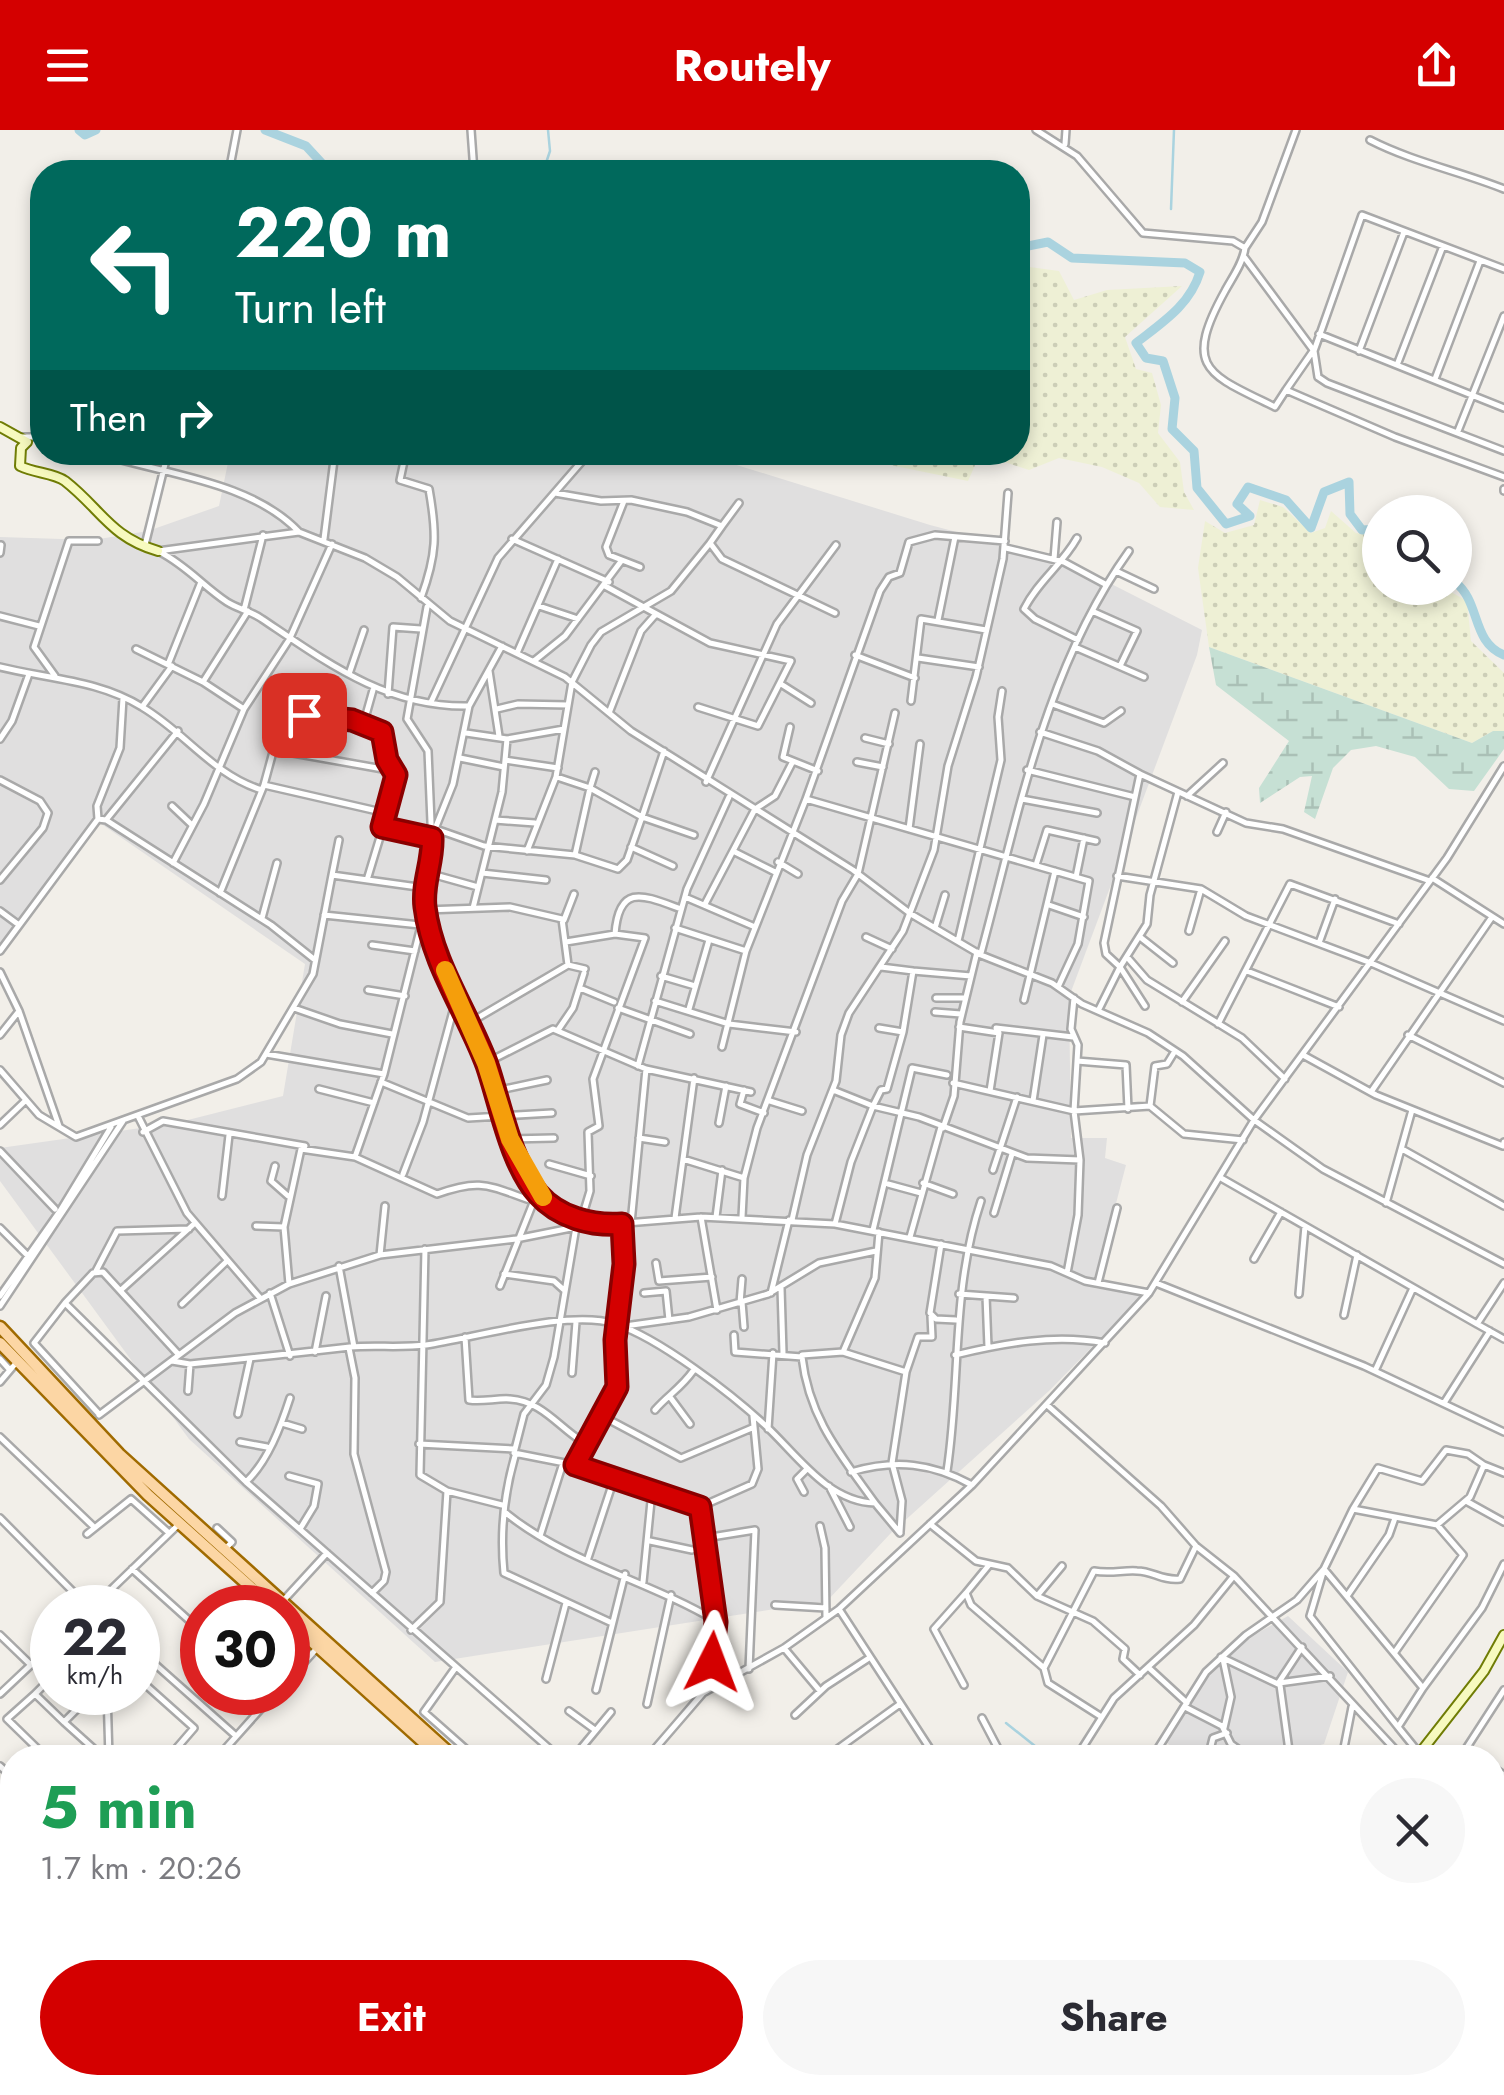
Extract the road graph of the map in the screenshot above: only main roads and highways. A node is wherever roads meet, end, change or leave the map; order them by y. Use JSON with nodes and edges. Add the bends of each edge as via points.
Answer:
{"nodes":[{"id":1,"x":0,"y":427,"type":"edge"},
{"id":2,"x":158,"y":551,"type":"road end"},
{"id":3,"x":0,"y":1328,"type":"edge"},
{"id":4,"x":0,"y":1343,"type":"edge"},
{"id":5,"x":141,"y":1482,"type":"junction"},
{"id":6,"x":254,"y":1585,"type":"edge"},
{"id":7,"x":258,"y":1585,"type":"edge"},
{"id":8,"x":310,"y":1633,"type":"edge"},
{"id":9,"x":1504,"y":1635,"type":"edge"},
{"id":10,"x":310,"y":1640,"type":"edge"},
{"id":11,"x":1504,"y":1644,"type":"edge"},
{"id":12,"x":426,"y":1745,"type":"edge"},
{"id":13,"x":439,"y":1745,"type":"edge"},
{"id":14,"x":1427,"y":1745,"type":"edge"},
{"id":15,"x":1428,"y":1745,"type":"edge"}],
"edges":[{"from":1,"to":2,"type":"main road","via":[[27,442],[20,466],[62,478],[106,524]]},
{"from":3,"to":5,"type":"main road"},
{"from":4,"to":5,"type":"main road","via":[[14,1365]]},
{"from":5,"to":6,"type":"main road"},
{"from":5,"to":7,"type":"main road"},
{"from":8,"to":13,"type":"main road"},
{"from":9,"to":14,"type":"main road"},
{"from":10,"to":12,"type":"main road"},
{"from":11,"to":15,"type":"main road"}]}
